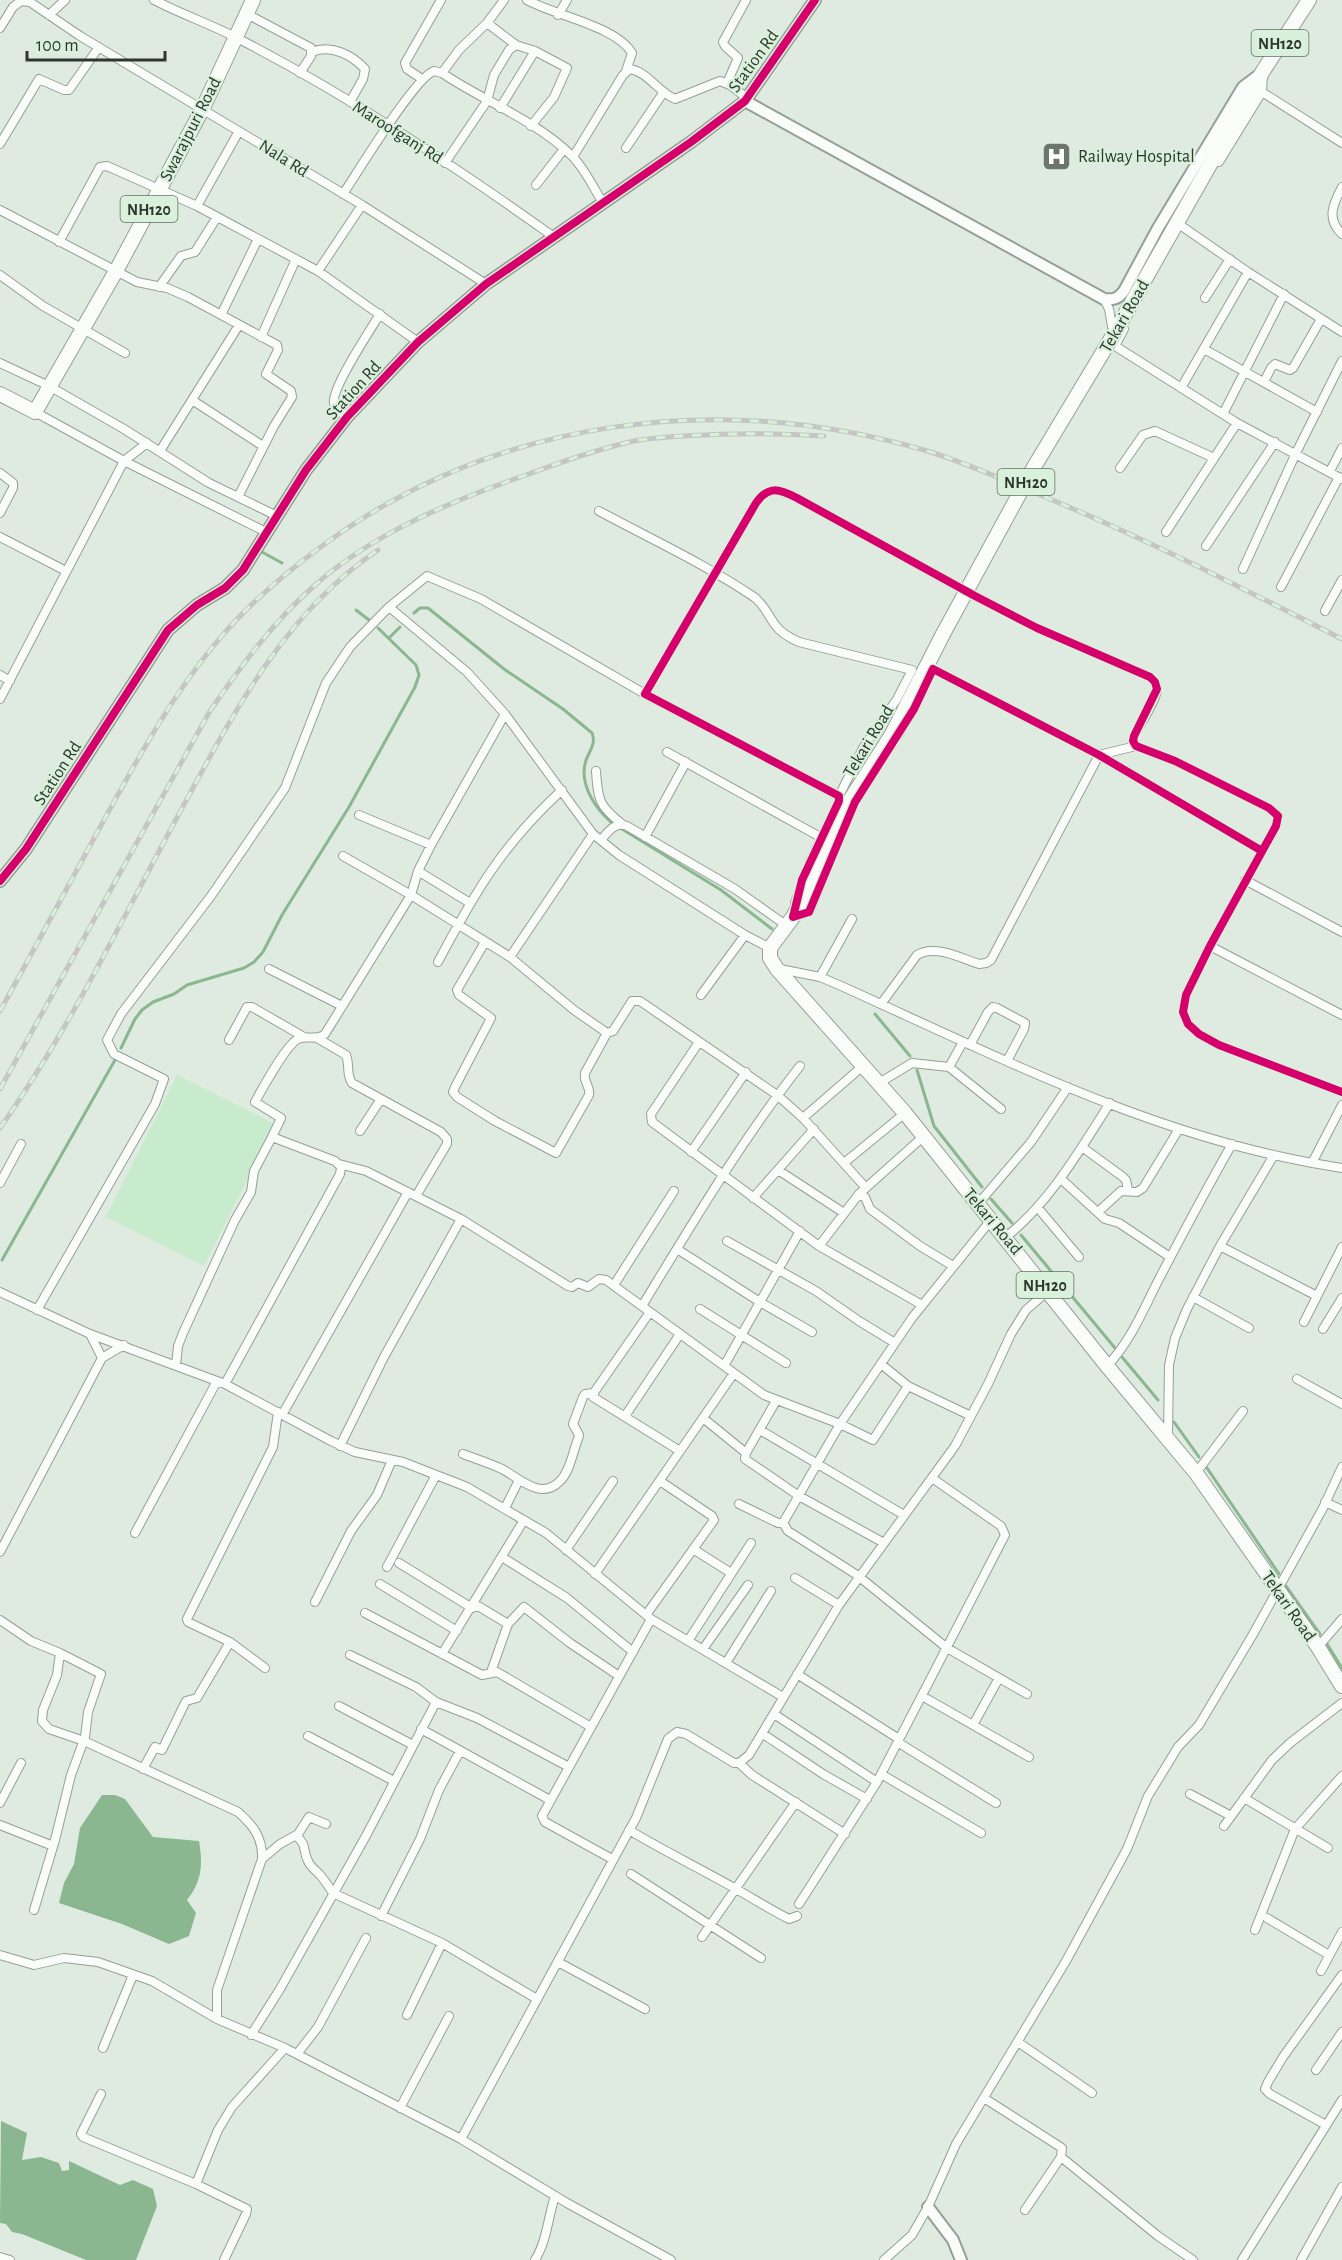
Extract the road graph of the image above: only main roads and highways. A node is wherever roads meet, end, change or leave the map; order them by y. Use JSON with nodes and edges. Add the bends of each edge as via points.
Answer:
{"nodes":[{"id":1,"x":253,"y":0,"type":"edge"},
{"id":2,"x":1309,"y":0,"type":"edge"},
{"id":3,"x":0,"y":394,"type":"edge"},
{"id":4,"x":1342,"y":1686,"type":"edge"}],
"edges":[{"from":1,"to":3,"type":"highway","name":"Swarajpuri Road","number":"NH120","via":[[203,108],[35,412]]},
{"from":2,"to":4,"type":"highway","name":"Tekari Road","number":"NH120","bridge":true,"via":[[1263,71],[1258,90],[1002,525],[892,734],[850,800],[790,922],[770,948],[770,958],[905,1113],[1168,1437]]}]}
